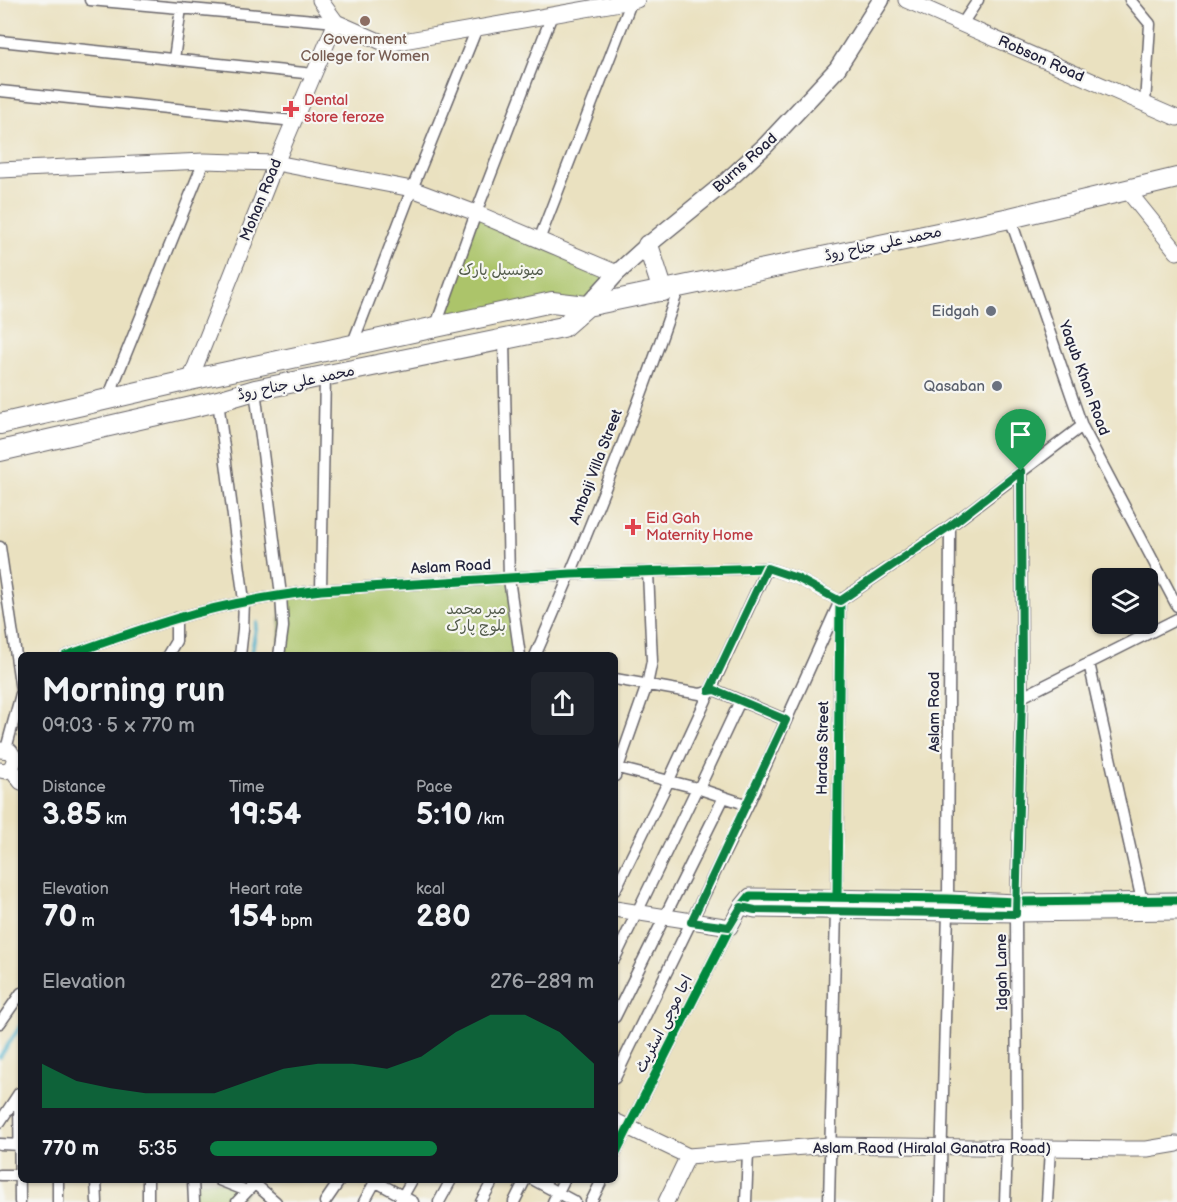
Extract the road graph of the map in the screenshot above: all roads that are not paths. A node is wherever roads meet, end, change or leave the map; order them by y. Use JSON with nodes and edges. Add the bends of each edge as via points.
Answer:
{"nodes":[{"id":1,"x":90,"y":0,"type":"edge"},
{"id":2,"x":320,"y":0,"type":"edge"},
{"id":3,"x":634,"y":0,"type":"edge"},
{"id":4,"x":881,"y":0,"type":"edge"},
{"id":5,"x":906,"y":0,"type":"edge"},
{"id":6,"x":978,"y":0,"type":"edge"},
{"id":7,"x":1130,"y":0,"type":"edge"},
{"id":8,"x":181,"y":8,"type":"junction"},
{"id":9,"x":552,"y":15,"type":"junction"},
{"id":10,"x":336,"y":22,"type":"junction"},
{"id":11,"x":962,"y":24,"type":"junction"},
{"id":12,"x":477,"y":28,"type":"junction"},
{"id":13,"x":0,"y":41,"type":"edge"},
{"id":14,"x":174,"y":59,"type":"junction"},
{"id":15,"x":314,"y":74,"type":"junction"},
{"id":16,"x":0,"y":91,"type":"edge"},
{"id":17,"x":1145,"y":104,"type":"junction"},
{"id":18,"x":1177,"y":117,"type":"edge"},
{"id":19,"x":294,"y":122,"type":"junction"},
{"id":20,"x":204,"y":161,"type":"junction"},
{"id":21,"x":276,"y":163,"type":"junction"},
{"id":22,"x":0,"y":170,"type":"edge"},
{"id":23,"x":1177,"y":178,"type":"edge"},
{"id":24,"x":412,"y":189,"type":"junction"},
{"id":25,"x":1127,"y":190,"type":"junction"},
{"id":26,"x":476,"y":213,"type":"junction"},
{"id":27,"x":1010,"y":218,"type":"junction"},
{"id":28,"x":538,"y":240,"type":"junction"},
{"id":29,"x":648,"y":245,"type":"junction"},
{"id":30,"x":1177,"y":252,"type":"edge"},
{"id":31,"x":617,"y":273,"type":"junction"},
{"id":32,"x":671,"y":289,"type":"junction"},
{"id":33,"x":587,"y":306,"type":"junction"},
{"id":34,"x":435,"y":328,"type":"junction"},
{"id":35,"x":504,"y":340,"type":"junction"},
{"id":36,"x":352,"y":345,"type":"junction"},
{"id":37,"x":326,"y":376,"type":"junction"},
{"id":38,"x":190,"y":380,"type":"junction"},
{"id":39,"x":255,"y":390,"type":"junction"},
{"id":40,"x":108,"y":398,"type":"junction"},
{"id":41,"x":218,"y":401,"type":"junction"},
{"id":42,"x":0,"y":424,"type":"edge"},
{"id":43,"x":1082,"y":426,"type":"junction"},
{"id":44,"x":0,"y":451,"type":"edge"},
{"id":45,"x":1021,"y":471,"type":"junction"},
{"id":46,"x":950,"y":526,"type":"junction"},
{"id":47,"x":0,"y":547,"type":"edge"},
{"id":48,"x":767,"y":568,"type":"junction"},
{"id":49,"x":648,"y":572,"type":"junction"},
{"id":50,"x":571,"y":574,"type":"junction"},
{"id":51,"x":509,"y":579,"type":"junction"},
{"id":52,"x":321,"y":590,"type":"junction"},
{"id":53,"x":281,"y":595,"type":"junction"},
{"id":54,"x":244,"y":601,"type":"junction"},
{"id":55,"x":840,"y":601,"type":"junction"},
{"id":56,"x":1177,"y":606,"type":"edge"},
{"id":57,"x":176,"y":618,"type":"junction"},
{"id":58,"x":1177,"y":618,"type":"edge"},
{"id":59,"x":77,"y":652,"type":"edge"},
{"id":60,"x":169,"y":652,"type":"edge"},
{"id":61,"x":240,"y":652,"type":"edge"},
{"id":62,"x":280,"y":652,"type":"edge"},
{"id":63,"x":519,"y":652,"type":"edge"},
{"id":64,"x":537,"y":652,"type":"edge"},
{"id":65,"x":18,"y":659,"type":"edge"},
{"id":66,"x":1089,"y":663,"type":"junction"},
{"id":67,"x":618,"y":680,"type":"edge"},
{"id":68,"x":647,"y":685,"type":"junction"},
{"id":69,"x":709,"y":691,"type":"junction"},
{"id":70,"x":1022,"y":697,"type":"junction"},
{"id":71,"x":740,"y":701,"type":"junction"},
{"id":72,"x":18,"y":702,"type":"edge"},
{"id":73,"x":786,"y":720,"type":"junction"},
{"id":74,"x":3,"y":750,"type":"edge"},
{"id":75,"x":618,"y":766,"type":"edge"},
{"id":76,"x":6,"y":769,"type":"edge"},
{"id":77,"x":618,"y":772,"type":"edge"},
{"id":78,"x":18,"y":779,"type":"edge"},
{"id":79,"x":669,"y":780,"type":"junction"},
{"id":80,"x":697,"y":788,"type":"junction"},
{"id":81,"x":724,"y":797,"type":"junction"},
{"id":82,"x":748,"y":805,"type":"junction"},
{"id":83,"x":618,"y":885,"type":"edge"},
{"id":84,"x":1177,"y":900,"type":"edge"},
{"id":85,"x":1142,"y":901,"type":"junction"},
{"id":86,"x":837,"y":903,"type":"junction"},
{"id":87,"x":948,"y":905,"type":"junction"},
{"id":88,"x":1017,"y":908,"type":"junction"},
{"id":89,"x":618,"y":910,"type":"edge"},
{"id":90,"x":1177,"y":912,"type":"edge"},
{"id":91,"x":636,"y":913,"type":"junction"},
{"id":92,"x":664,"y":918,"type":"junction"},
{"id":93,"x":691,"y":922,"type":"junction"},
{"id":94,"x":729,"y":927,"type":"junction"},
{"id":95,"x":618,"y":952,"type":"edge"},
{"id":96,"x":18,"y":997,"type":"edge"},
{"id":97,"x":618,"y":1011,"type":"edge"},
{"id":98,"x":0,"y":1023,"type":"edge"},
{"id":99,"x":618,"y":1072,"type":"edge"},
{"id":100,"x":18,"y":1094,"type":"edge"},
{"id":101,"x":0,"y":1122,"type":"edge"},
{"id":102,"x":622,"y":1124,"type":"edge"},
{"id":103,"x":618,"y":1141,"type":"edge"},
{"id":104,"x":0,"y":1144,"type":"edge"},
{"id":105,"x":1177,"y":1144,"type":"edge"},
{"id":106,"x":18,"y":1145,"type":"edge"},
{"id":107,"x":831,"y":1145,"type":"junction"},
{"id":108,"x":942,"y":1147,"type":"junction"},
{"id":109,"x":1012,"y":1148,"type":"junction"},
{"id":110,"x":1050,"y":1149,"type":"junction"},
{"id":111,"x":748,"y":1152,"type":"junction"},
{"id":112,"x":688,"y":1156,"type":"junction"},
{"id":113,"x":0,"y":1175,"type":"edge"},
{"id":114,"x":18,"y":1175,"type":"edge"},
{"id":115,"x":19,"y":1183,"type":"edge"},
{"id":116,"x":58,"y":1183,"type":"edge"},
{"id":117,"x":96,"y":1183,"type":"edge"},
{"id":118,"x":148,"y":1183,"type":"edge"},
{"id":119,"x":193,"y":1183,"type":"edge"},
{"id":120,"x":338,"y":1183,"type":"edge"},
{"id":121,"x":373,"y":1183,"type":"edge"},
{"id":122,"x":377,"y":1183,"type":"edge"},
{"id":123,"x":411,"y":1183,"type":"edge"},
{"id":124,"x":449,"y":1183,"type":"edge"},
{"id":125,"x":492,"y":1183,"type":"edge"},
{"id":126,"x":524,"y":1183,"type":"edge"},
{"id":127,"x":538,"y":1183,"type":"edge"},
{"id":128,"x":562,"y":1183,"type":"edge"},
{"id":129,"x":600,"y":1183,"type":"edge"},
{"id":130,"x":254,"y":1185,"type":"edge"},
{"id":131,"x":555,"y":1198,"type":"edge"},
{"id":132,"x":405,"y":1200,"type":"edge"},
{"id":133,"x":20,"y":1202,"type":"edge"},
{"id":134,"x":58,"y":1202,"type":"edge"},
{"id":135,"x":97,"y":1202,"type":"edge"},
{"id":136,"x":148,"y":1202,"type":"edge"},
{"id":137,"x":194,"y":1202,"type":"edge"},
{"id":138,"x":237,"y":1202,"type":"edge"},
{"id":139,"x":276,"y":1202,"type":"edge"},
{"id":140,"x":325,"y":1202,"type":"edge"},
{"id":141,"x":364,"y":1202,"type":"edge"},
{"id":142,"x":439,"y":1202,"type":"edge"},
{"id":143,"x":482,"y":1202,"type":"edge"},
{"id":144,"x":514,"y":1202,"type":"edge"},
{"id":145,"x":575,"y":1202,"type":"edge"},
{"id":146,"x":591,"y":1202,"type":"edge"},
{"id":147,"x":666,"y":1202,"type":"edge"},
{"id":148,"x":746,"y":1202,"type":"edge"},
{"id":149,"x":829,"y":1202,"type":"edge"},
{"id":150,"x":940,"y":1202,"type":"edge"},
{"id":151,"x":1005,"y":1202,"type":"edge"},
{"id":152,"x":1047,"y":1202,"type":"edge"}],
"edges":[{"from":1,"to":8,"type":"street"},
{"from":2,"to":10,"type":"street"},
{"from":3,"to":9,"type":"street"},
{"from":3,"to":28,"type":"street"},
{"from":4,"to":29,"type":"main road","name":"Burns Road","via":[[837,69],[807,102],[728,180]]},
{"from":5,"to":11,"type":"street","name":"Robson Road"},
{"from":6,"to":11,"type":"street"},
{"from":7,"to":17,"type":"street","via":[[1150,24]]},
{"from":8,"to":10,"type":"street"},
{"from":8,"to":14,"type":"street"},
{"from":9,"to":12,"type":"street"},
{"from":9,"to":26,"type":"street"},
{"from":10,"to":12,"type":"street","via":[[386,44]]},
{"from":10,"to":15,"type":"street","name":"Mohan Road"},
{"from":11,"to":17,"type":"street","name":"Robson Road"},
{"from":12,"to":24,"type":"street"},
{"from":13,"to":14,"type":"street"},
{"from":14,"to":15,"type":"street"},
{"from":15,"to":19,"type":"street","name":"Mohan Road"},
{"from":16,"to":19,"type":"street"},
{"from":17,"to":18,"type":"street","name":"Robson Road"},
{"from":19,"to":21,"type":"street","name":"Mohan Road"},
{"from":20,"to":21,"type":"street"},
{"from":20,"to":22,"type":"street"},
{"from":20,"to":40,"type":"street"},
{"from":21,"to":24,"type":"street"},
{"from":21,"to":38,"type":"street","name":"Mohan Road"},
{"from":23,"to":25,"type":"highway","name":"محمد علی جناح روڈ"},
{"from":24,"to":26,"type":"street"},
{"from":24,"to":36,"type":"street"},
{"from":25,"to":27,"type":"highway","name":"محمد علی جناح روڈ"},
{"from":25,"to":30,"type":"street"},
{"from":26,"to":28,"type":"street"},
{"from":26,"to":34,"type":"street"},
{"from":27,"to":32,"type":"highway","name":"محمد علی جناح روڈ"},
{"from":27,"to":43,"type":"street","name":"Yaqub Khan Road"},
{"from":28,"to":31,"type":"street"},
{"from":29,"to":31,"type":"main road","name":"Burns Road"},
{"from":29,"to":32,"type":"highway"},
{"from":31,"to":33,"type":"main road","name":"Burns Road"},
{"from":32,"to":33,"type":"highway","name":"محمد علی جناح روڈ"},
{"from":32,"to":50,"type":"street","name":"Ambaji Villa Street","via":[[657,352]]},
{"from":33,"to":34,"type":"highway","name":"محمد علی جناح روڈ","via":[[552,302]]},
{"from":33,"to":35,"type":"highway","name":"محمد علی جناح روڈ","via":[[563,327]]},
{"from":34,"to":36,"type":"highway","name":"محمد علی جناح روڈ"},
{"from":35,"to":37,"type":"highway","name":"محمد علی جناح روڈ"},
{"from":35,"to":51,"type":"street"},
{"from":36,"to":38,"type":"highway","name":"محمد علی جناح روڈ"},
{"from":37,"to":39,"type":"highway","name":"محمد علی جناح روڈ"},
{"from":37,"to":52,"type":"street"},
{"from":38,"to":40,"type":"highway","name":"محمد علی جناح روڈ"},
{"from":39,"to":41,"type":"highway","name":"محمد علی جناح روڈ"},
{"from":39,"to":53,"type":"street"},
{"from":40,"to":42,"type":"highway","name":"محمد علی جناح روڈ"},
{"from":41,"to":44,"type":"highway","name":"محمد علی جناح روڈ"},
{"from":41,"to":54,"type":"street"},
{"from":43,"to":45,"type":"street"},
{"from":43,"to":56,"type":"street","name":"Yaqub Khan Road"},
{"from":45,"to":46,"type":"street"},
{"from":45,"to":70,"type":"street","name":"Idgah Lane"},
{"from":46,"to":55,"type":"street"},
{"from":46,"to":87,"type":"street","name":"Aslam Road"},
{"from":47,"to":65,"type":"street"},
{"from":48,"to":49,"type":"street","name":"Aslam Road"},
{"from":48,"to":55,"type":"street","name":"Aslam Road","via":[[797,578]]},
{"from":48,"to":69,"type":"street"},
{"from":49,"to":50,"type":"street","name":"Aslam Road"},
{"from":49,"to":68,"type":"street","via":[[652,661]]},
{"from":50,"to":51,"type":"street","name":"Aslam Road"},
{"from":50,"to":64,"type":"street","name":"Ambaji Villa Street"},
{"from":51,"to":52,"type":"street","name":"Aslam Road"},
{"from":51,"to":63,"type":"street"},
{"from":52,"to":53,"type":"street","name":"Aslam Road"},
{"from":53,"to":54,"type":"street","name":"Aslam Road"},
{"from":53,"to":62,"type":"street"},
{"from":54,"to":57,"type":"street","name":"Aslam Road"},
{"from":54,"to":61,"type":"street"},
{"from":55,"to":73,"type":"street"},
{"from":55,"to":86,"type":"street","name":"Hardas Street"},
{"from":57,"to":59,"type":"street","name":"Aslam Road"},
{"from":57,"to":60,"type":"street","via":[[176,641]]},
{"from":58,"to":66,"type":"street"},
{"from":66,"to":70,"type":"street"},
{"from":66,"to":85,"type":"street"},
{"from":67,"to":68,"type":"street"},
{"from":68,"to":69,"type":"street","via":[[700,694]]},
{"from":68,"to":75,"type":"street"},
{"from":69,"to":71,"type":"street"},
{"from":69,"to":79,"type":"street"},
{"from":70,"to":88,"type":"street","name":"Idgah Lane"},
{"from":71,"to":73,"type":"street"},
{"from":71,"to":80,"type":"street"},
{"from":72,"to":74,"type":"street"},
{"from":73,"to":82,"type":"street"},
{"from":74,"to":76,"type":"street","via":[[14,756],[15,762]]},
{"from":76,"to":78,"type":"street"},
{"from":77,"to":79,"type":"street"},
{"from":79,"to":80,"type":"street"},
{"from":79,"to":83,"type":"street"},
{"from":80,"to":81,"type":"street"},
{"from":80,"to":91,"type":"street"},
{"from":81,"to":82,"type":"street"},
{"from":81,"to":92,"type":"street"},
{"from":82,"to":93,"type":"street"},
{"from":84,"to":85,"type":"street"},
{"from":85,"to":88,"type":"street"},
{"from":86,"to":87,"type":"street"},
{"from":86,"to":94,"type":"street","name":"اجا موجی اسٹریٹ","via":[[750,896]]},
{"from":86,"to":107,"type":"street","name":"Hardas Street"},
{"from":87,"to":88,"type":"street"},
{"from":87,"to":108,"type":"street","name":"Aslam Road"},
{"from":88,"to":90,"type":"street"},
{"from":88,"to":109,"type":"street","name":"Idgah Lane"},
{"from":89,"to":91,"type":"street"},
{"from":91,"to":92,"type":"street"},
{"from":91,"to":95,"type":"street"},
{"from":92,"to":93,"type":"street"},
{"from":92,"to":97,"type":"street"},
{"from":93,"to":94,"type":"street"},
{"from":93,"to":99,"type":"street"},
{"from":94,"to":102,"type":"street","name":"اجا موجی اسٹریٹ"},
{"from":96,"to":98,"type":"street"},
{"from":100,"to":101,"type":"street"},
{"from":102,"to":103,"type":"street","name":"اجا موجی اسٹریٹ"},
{"from":102,"to":112,"type":"street"},
{"from":104,"to":106,"type":"street"},
{"from":105,"to":110,"type":"street","name":"Aslam Raod (Hiralal Ganatra Road)","via":[[1147,1149]]},
{"from":107,"to":108,"type":"street","name":"Aslam Raod (Hiralal Ganatra Road)"},
{"from":107,"to":111,"type":"street","name":"Aslam Raod (Hiralal Ganatra Road)"},
{"from":107,"to":149,"type":"street","name":"Hardas Street"},
{"from":108,"to":109,"type":"street","name":"Aslam Raod (Hiralal Ganatra Road)"},
{"from":108,"to":150,"type":"street","name":"Aslam Road"},
{"from":109,"to":110,"type":"street","name":"Aslam Raod (Hiralal Ganatra Road)"},
{"from":109,"to":151,"type":"street","name":"Idgah Lane"},
{"from":110,"to":152,"type":"street"},
{"from":111,"to":112,"type":"street","name":"Aslam Raod (Hiralal Ganatra Road)"},
{"from":111,"to":148,"type":"street"},
{"from":112,"to":147,"type":"street"},
{"from":113,"to":114,"type":"street"},
{"from":115,"to":133,"type":"street"},
{"from":116,"to":134,"type":"street"},
{"from":117,"to":135,"type":"street"},
{"from":118,"to":136,"type":"street"},
{"from":119,"to":137,"type":"street"},
{"from":120,"to":140,"type":"street"},
{"from":121,"to":141,"type":"street"},
{"from":122,"to":132,"type":"street"},
{"from":123,"to":132,"type":"street"},
{"from":124,"to":142,"type":"street"},
{"from":125,"to":143,"type":"street"},
{"from":126,"to":144,"type":"street"},
{"from":127,"to":131,"type":"street"},
{"from":128,"to":131,"type":"street"},
{"from":129,"to":146,"type":"street"},
{"from":130,"to":138,"type":"street"},
{"from":130,"to":139,"type":"street"},
{"from":131,"to":145,"type":"street"}]}
